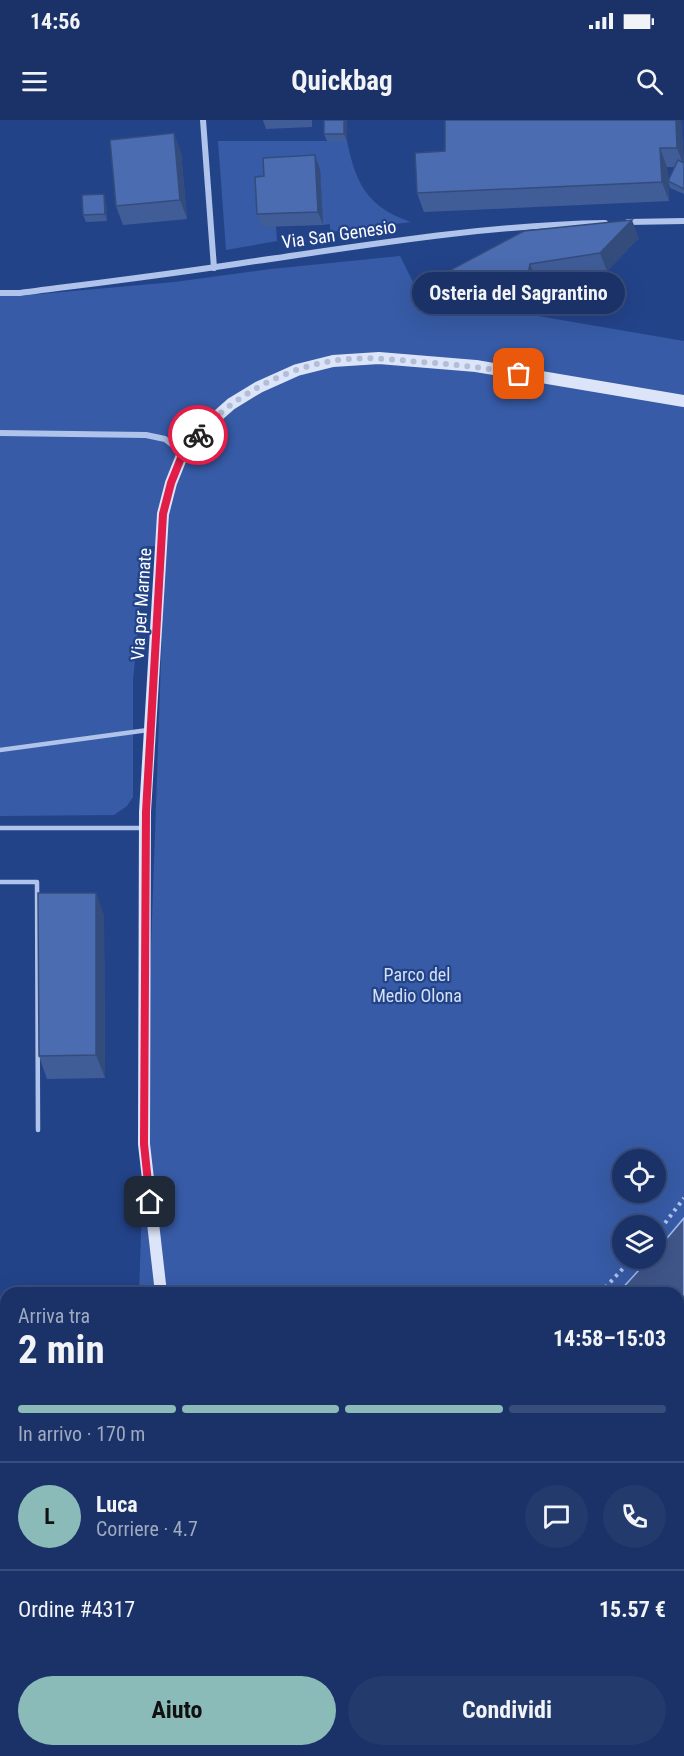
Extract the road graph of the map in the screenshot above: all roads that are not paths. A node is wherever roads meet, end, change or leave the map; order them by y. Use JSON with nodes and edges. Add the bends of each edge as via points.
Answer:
{"nodes":[{"id":1,"x":203,"y":120,"type":"edge"},
{"id":2,"x":684,"y":221,"type":"edge"},
{"id":3,"x":214,"y":268,"type":"junction"},
{"id":4,"x":0,"y":293,"type":"edge"},
{"id":5,"x":684,"y":401,"type":"edge"},
{"id":6,"x":0,"y":433,"type":"edge"},
{"id":7,"x":183,"y":453,"type":"junction"},
{"id":8,"x":151,"y":730,"type":"junction"},
{"id":9,"x":0,"y":750,"type":"edge"},
{"id":10,"x":0,"y":828,"type":"edge"},
{"id":11,"x":145,"y":828,"type":"junction"},
{"id":12,"x":0,"y":882,"type":"edge"},
{"id":13,"x":38,"y":1130,"type":"dead end"},
{"id":14,"x":160,"y":1287,"type":"edge"}],
"edges":[{"from":1,"to":3,"type":"street"},
{"from":2,"to":3,"type":"street","name":"Via San Genesio","via":[[548,224],[392,241]]},
{"from":3,"to":4,"type":"street","name":"Via San Genesio"},
{"from":5,"to":7,"type":"street","name":"Via per Marnate","via":[[476,366],[380,358],[333,361],[297,370],[231,404]]},
{"from":6,"to":7,"type":"street","via":[[147,435],[165,439]]},
{"from":7,"to":8,"type":"street","name":"Via per Marnate","via":[[163,514]]},
{"from":8,"to":9,"type":"lane"},
{"from":8,"to":11,"type":"street","name":"Via per Marnate"},
{"from":10,"to":11,"type":"lane"},
{"from":11,"to":14,"type":"street","name":"Via per Marnate","via":[[144,1144]]},
{"from":12,"to":13,"type":"lane","via":[[37,882]]}]}
